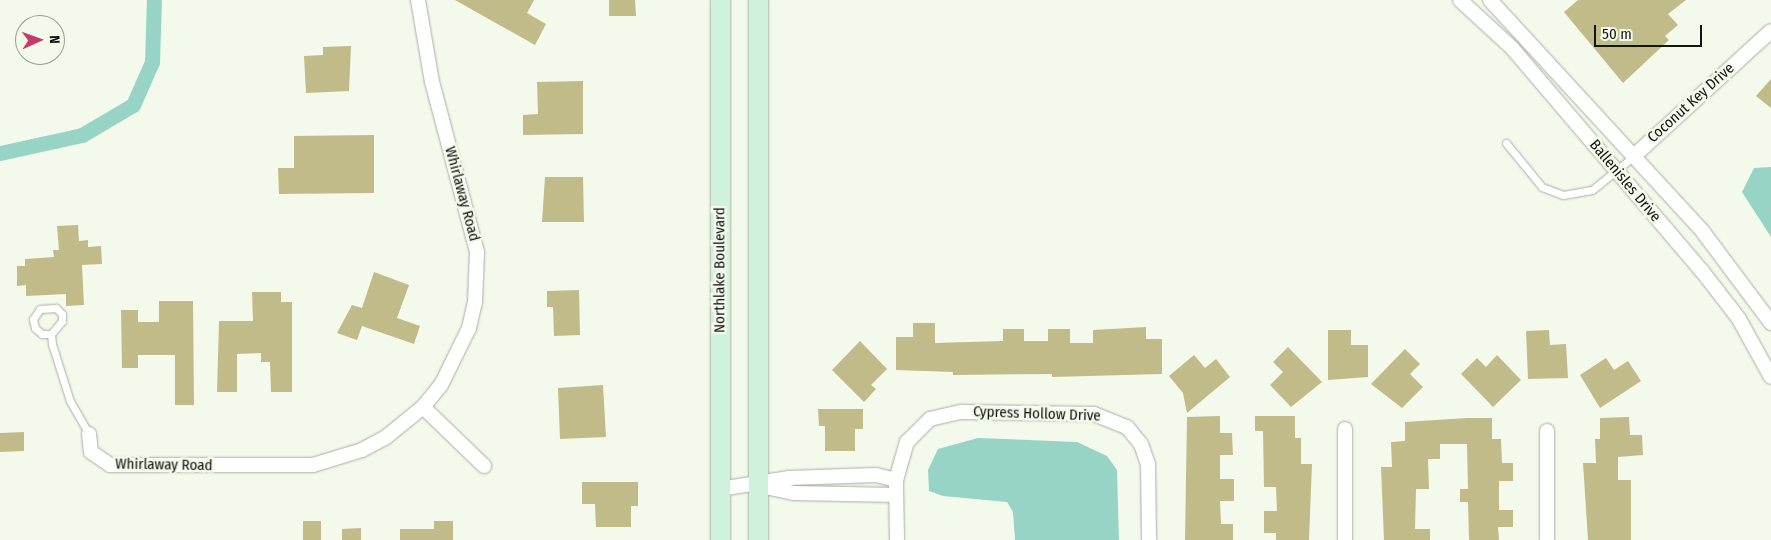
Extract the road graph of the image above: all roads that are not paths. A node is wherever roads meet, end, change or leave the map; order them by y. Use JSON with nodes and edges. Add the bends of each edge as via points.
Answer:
{"nodes":[{"id":1,"x":418,"y":0,"type":"edge"},
{"id":2,"x":720,"y":0,"type":"edge"},
{"id":3,"x":758,"y":0,"type":"edge"},
{"id":4,"x":1460,"y":0,"type":"edge"},
{"id":5,"x":1490,"y":0,"type":"edge"},
{"id":6,"x":1771,"y":31,"type":"edge"},
{"id":7,"x":1506,"y":144,"type":"dead end"},
{"id":8,"x":1634,"y":156,"type":"junction"},
{"id":9,"x":1616,"y":171,"type":"junction"},
{"id":10,"x":1771,"y":323,"type":"edge"},
{"id":11,"x":51,"y":334,"type":"junction"},
{"id":12,"x":1771,"y":377,"type":"edge"},
{"id":13,"x":423,"y":407,"type":"junction"},
{"id":14,"x":1345,"y":429,"type":"dead end"},
{"id":15,"x":1547,"y":431,"type":"dead end"},
{"id":16,"x":89,"y":434,"type":"joint"},
{"id":17,"x":484,"y":466,"type":"dead end"},
{"id":18,"x":896,"y":480,"type":"junction"},
{"id":19,"x":758,"y":485,"type":"junction"},
{"id":20,"x":720,"y":489,"type":"junction"},
{"id":21,"x":896,"y":495,"type":"junction"},
{"id":22,"x":720,"y":540,"type":"edge"},
{"id":23,"x":758,"y":540,"type":"edge"},
{"id":24,"x":897,"y":540,"type":"edge"},
{"id":25,"x":1149,"y":540,"type":"edge"},
{"id":26,"x":1345,"y":540,"type":"edge"},
{"id":27,"x":1547,"y":540,"type":"edge"}],
"edges":[{"from":1,"to":13,"type":"street","name":"Whirlaway Road","via":[[432,82],[473,226],[478,277],[475,303],[460,352]]},
{"from":2,"to":20,"type":"main road","name":"Northlake Boulevard"},
{"from":3,"to":19,"type":"main road"},
{"from":4,"to":9,"type":"street","name":"Ballenisles Drive","via":[[1512,48]]},
{"from":5,"to":8,"type":"street","name":"Ballenisles Drive"},
{"from":6,"to":8,"type":"street","name":"Coconut Key Drive"},
{"from":7,"to":9,"type":"lane","via":[[1542,187],[1563,194],[1592,190]]},
{"from":8,"to":9,"type":"lane"},
{"from":8,"to":10,"type":"street","name":"Ballenisles Drive","via":[[1703,232]]},
{"from":9,"to":12,"type":"street","name":"Ballenisles Drive","via":[[1739,319]]},
{"from":11,"to":11,"type":"lane","via":[[62,321],[62,314],[60,310],[47,306],[36,311],[33,324],[42,334]]},
{"from":11,"to":16,"type":"lane","via":[[70,401]]},
{"from":13,"to":16,"type":"street","name":"Whirlaway Road","via":[[385,438],[362,450],[313,465],[287,468],[110,465],[91,452]]},
{"from":13,"to":17,"type":"street"},
{"from":14,"to":26,"type":"street"},
{"from":15,"to":27,"type":"street"},
{"from":18,"to":19,"type":"street","via":[[876,475],[789,478]]},
{"from":18,"to":21,"type":"street","name":"Cypress Hollow Drive"},
{"from":18,"to":25,"type":"street","name":"Cypress Hollow Drive","via":[[907,442],[921,426],[939,415],[961,412],[1105,416],[1127,428],[1145,454]]},
{"from":19,"to":20,"type":"street"},
{"from":19,"to":21,"type":"street","via":[[793,493]]},
{"from":19,"to":23,"type":"main road"},
{"from":20,"to":22,"type":"main road","name":"Northlake Boulevard"},
{"from":21,"to":24,"type":"street","name":"Cypress Hollow Drive"}]}
